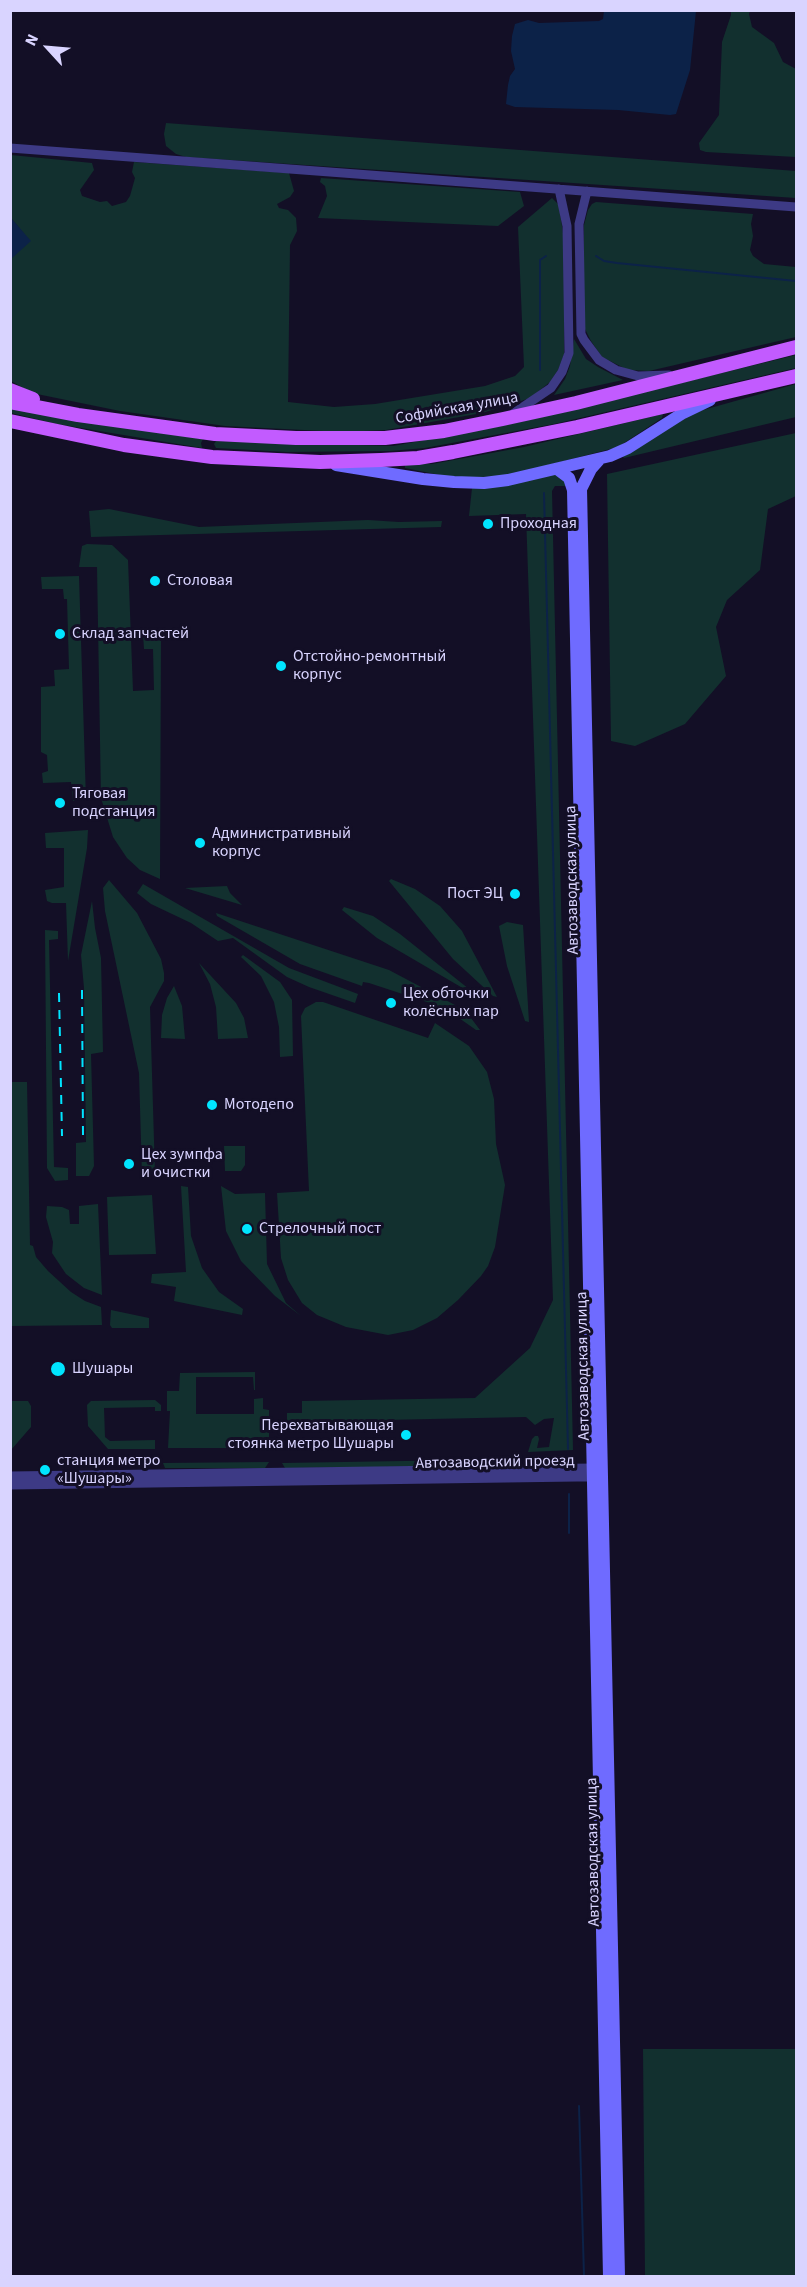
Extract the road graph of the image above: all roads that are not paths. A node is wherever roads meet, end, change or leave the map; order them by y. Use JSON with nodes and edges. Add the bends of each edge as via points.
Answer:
{"nodes":[{"id":1,"x":10,"y":148,"type":"edge"},
{"id":2,"x":558,"y":189,"type":"junction"},
{"id":3,"x":587,"y":191,"type":"junction"},
{"id":4,"x":796,"y":207,"type":"edge"},
{"id":5,"x":796,"y":347,"type":"edge"},
{"id":6,"x":681,"y":375,"type":"junction"},
{"id":7,"x":796,"y":376,"type":"edge"},
{"id":8,"x":10,"y":390,"type":"edge"},
{"id":9,"x":722,"y":394,"type":"junction"},
{"id":10,"x":10,"y":402,"type":"edge"},
{"id":11,"x":78,"y":415,"type":"junction"},
{"id":12,"x":503,"y":419,"type":"junction"},
{"id":13,"x":10,"y":421,"type":"edge"},
{"id":14,"x":215,"y":434,"type":"junction"},
{"id":15,"x":212,"y":457,"type":"junction"},
{"id":16,"x":599,"y":460,"type":"junction"},
{"id":17,"x":320,"y":462,"type":"junction"},
{"id":18,"x":557,"y":469,"type":"junction"},
{"id":19,"x":596,"y":1472,"type":"junction"},
{"id":20,"x":10,"y":1476,"type":"edge"},
{"id":21,"x":10,"y":1485,"type":"edge"},
{"id":22,"x":609,"y":2277,"type":"edge"},
{"id":23,"x":619,"y":2277,"type":"edge"}],
"edges":[{"from":1,"to":2,"type":"street"},
{"from":2,"to":3,"type":"street"},
{"from":2,"to":12,"type":"street","via":[[567,226],[569,352],[551,388]]},
{"from":3,"to":4,"type":"street"},
{"from":3,"to":6,"type":"street","via":[[579,224],[584,340],[599,360],[626,374]]},
{"from":5,"to":6,"type":"main road","name":"Софийская улица"},
{"from":6,"to":12,"type":"main road","name":"Софийская улица"},
{"from":7,"to":9,"type":"main road"},
{"from":8,"to":11,"type":"main road"},
{"from":9,"to":16,"type":"street","via":[[628,448]]},
{"from":9,"to":17,"type":"main road","via":[[453,452]]},
{"from":10,"to":11,"type":"main road","name":"Софийская улица"},
{"from":11,"to":14,"type":"main road","name":"Софийская улица"},
{"from":12,"to":14,"type":"main road","name":"Софийская улица","via":[[386,438]]},
{"from":13,"to":15,"type":"main road","via":[[124,445]]},
{"from":14,"to":15,"type":"main road","via":[[208,442]]},
{"from":15,"to":17,"type":"main road"},
{"from":16,"to":18,"type":"street"},
{"from":16,"to":19,"type":"street","name":"Автозаводская улица","via":[[581,489]]},
{"from":17,"to":18,"type":"street","via":[[423,479],[484,483]]},
{"from":18,"to":19,"type":"street","name":"Автозаводская улица","via":[[569,478],[573,490]]},
{"from":19,"to":20,"type":"street","name":"Автозаводский проезд"},
{"from":19,"to":21,"type":"street","name":"Автозаводский проезд"},
{"from":19,"to":22,"type":"street","name":"Автозаводская улица"},
{"from":19,"to":23,"type":"street","name":"Автозаводская улица"}]}
